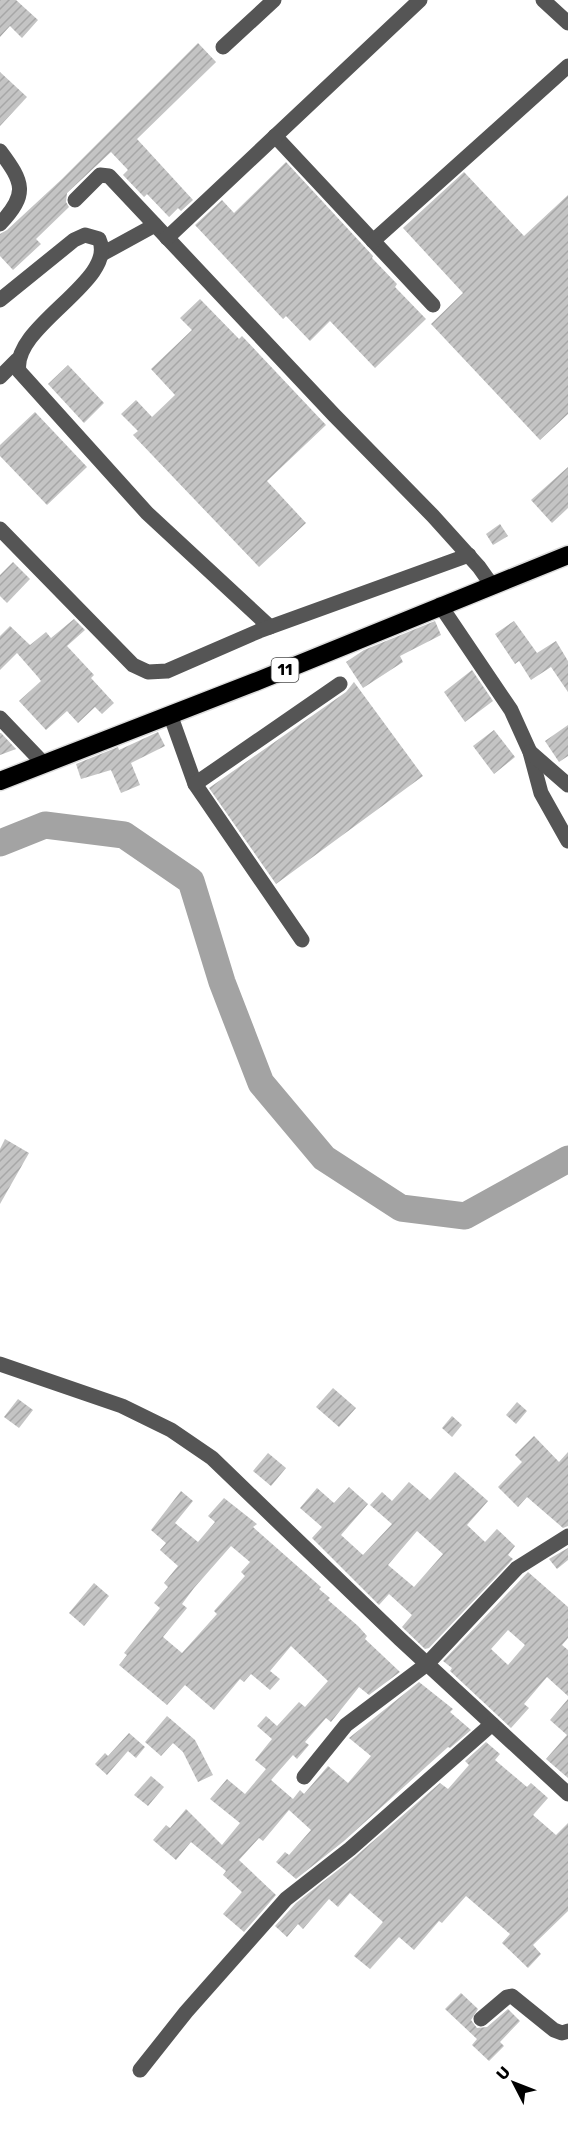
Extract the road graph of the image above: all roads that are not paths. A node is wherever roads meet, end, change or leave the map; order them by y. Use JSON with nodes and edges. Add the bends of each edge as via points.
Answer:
{"nodes":[{"id":1,"x":273,"y":0,"type":"edge"},
{"id":2,"x":420,"y":0,"type":"edge"},
{"id":3,"x":543,"y":0,"type":"edge"},
{"id":4,"x":568,"y":22,"type":"edge"},
{"id":5,"x":223,"y":47,"type":"dead end"},
{"id":6,"x":568,"y":66,"type":"edge"},
{"id":7,"x":275,"y":136,"type":"junction"},
{"id":8,"x":0,"y":151,"type":"edge"},
{"id":9,"x":75,"y":200,"type":"dead end"},
{"id":10,"x":0,"y":224,"type":"edge"},
{"id":11,"x":154,"y":225,"type":"junction"},
{"id":12,"x":167,"y":238,"type":"junction"},
{"id":13,"x":373,"y":241,"type":"junction"},
{"id":14,"x":102,"y":254,"type":"junction"},
{"id":15,"x":0,"y":300,"type":"edge"},
{"id":16,"x":433,"y":305,"type":"dead end"},
{"id":17,"x":17,"y":360,"type":"junction"},
{"id":18,"x":0,"y":377,"type":"edge"},
{"id":19,"x":0,"y":529,"type":"edge"},
{"id":20,"x":469,"y":555,"type":"junction"},
{"id":21,"x":568,"y":555,"type":"edge"},
{"id":22,"x":491,"y":584,"type":"junction"},
{"id":23,"x":440,"y":605,"type":"junction"},
{"id":24,"x":270,"y":627,"type":"junction"},
{"id":25,"x":340,"y":684,"type":"dead end"},
{"id":26,"x":171,"y":714,"type":"junction"},
{"id":27,"x":0,"y":718,"type":"edge"},
{"id":28,"x":530,"y":752,"type":"junction"},
{"id":29,"x":44,"y":764,"type":"junction"},
{"id":30,"x":0,"y":781,"type":"edge"},
{"id":31,"x":195,"y":784,"type":"junction"},
{"id":32,"x":568,"y":785,"type":"edge"},
{"id":33,"x":568,"y":841,"type":"edge"},
{"id":34,"x":302,"y":939,"type":"dead end"},
{"id":35,"x":0,"y":1365,"type":"edge"},
{"id":36,"x":568,"y":1536,"type":"edge"},
{"id":37,"x":427,"y":1664,"type":"junction"},
{"id":38,"x":492,"y":1724,"type":"junction"},
{"id":39,"x":304,"y":1777,"type":"dead end"},
{"id":40,"x":568,"y":1794,"type":"edge"},
{"id":41,"x":482,"y":2019,"type":"dead end"},
{"id":42,"x":568,"y":2031,"type":"edge"},
{"id":43,"x":140,"y":2070,"type":"dead end"}],
"edges":[{"from":1,"to":5,"type":"street"},
{"from":2,"to":7,"type":"street"},
{"from":3,"to":4,"type":"street"},
{"from":6,"to":13,"type":"street"},
{"from":7,"to":12,"type":"street"},
{"from":7,"to":13,"type":"street"},
{"from":8,"to":10,"type":"street","via":[[21,186],[15,208]]},
{"from":9,"to":11,"type":"street","via":[[105,174]]},
{"from":11,"to":12,"type":"street"},
{"from":11,"to":14,"type":"street"},
{"from":12,"to":20,"type":"street"},
{"from":13,"to":16,"type":"street"},
{"from":14,"to":15,"type":"street","via":[[99,239],[85,234],[59,250]]},
{"from":14,"to":17,"type":"street","via":[[89,276],[26,344]]},
{"from":17,"to":18,"type":"street"},
{"from":17,"to":24,"type":"street","via":[[19,371],[147,513]]},
{"from":19,"to":24,"type":"street","via":[[133,665],[148,672],[167,671]]},
{"from":20,"to":22,"type":"street"},
{"from":20,"to":24,"type":"street"},
{"from":21,"to":22,"type":"highway","number":"11"},
{"from":22,"to":23,"type":"highway","number":"11"},
{"from":23,"to":26,"type":"highway","number":"11"},
{"from":23,"to":28,"type":"street","via":[[511,710]]},
{"from":25,"to":31,"type":"street"},
{"from":26,"to":29,"type":"highway","number":"11"},
{"from":26,"to":31,"type":"street"},
{"from":27,"to":29,"type":"street"},
{"from":28,"to":32,"type":"street"},
{"from":28,"to":33,"type":"street","via":[[541,793]]},
{"from":29,"to":30,"type":"highway","number":"11"},
{"from":31,"to":34,"type":"street"},
{"from":35,"to":37,"type":"street","via":[[122,1406],[188,1441],[258,1500]]},
{"from":36,"to":37,"type":"street","via":[[517,1568]]},
{"from":37,"to":38,"type":"street"},
{"from":37,"to":39,"type":"street","via":[[346,1725]]},
{"from":38,"to":40,"type":"street"},
{"from":38,"to":43,"type":"street","via":[[350,1849],[286,1899]]},
{"from":41,"to":42,"type":"street","via":[[512,1996],[554,2030]]}]}
